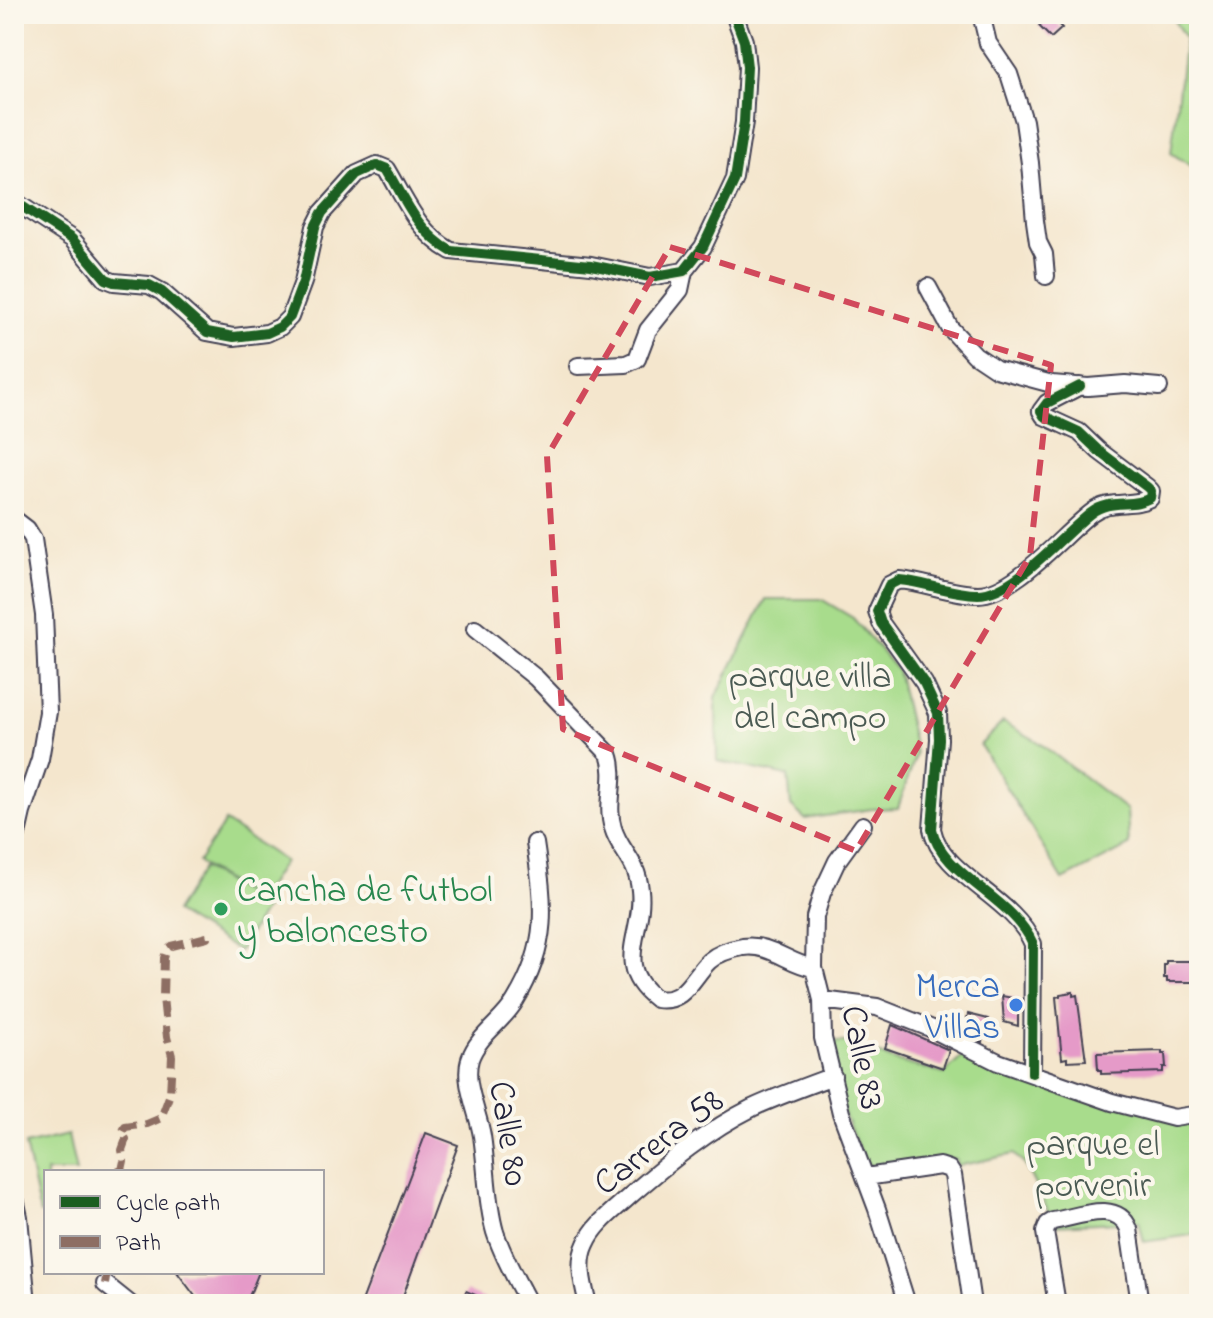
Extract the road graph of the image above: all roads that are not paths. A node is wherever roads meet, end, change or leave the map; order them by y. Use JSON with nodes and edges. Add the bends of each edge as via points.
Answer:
{"nodes":[{"id":1,"x":734,"y":14,"type":"edge"},
{"id":2,"x":981,"y":14,"type":"edge"},
{"id":3,"x":14,"y":201,"type":"edge"},
{"id":4,"x":684,"y":271,"type":"junction"},
{"id":5,"x":1046,"y":276,"type":"dead end"},
{"id":6,"x":928,"y":287,"type":"dead end"},
{"id":7,"x":578,"y":366,"type":"dead end"},
{"id":8,"x":1080,"y":386,"type":"junction"},
{"id":9,"x":1159,"y":387,"type":"dead end"},
{"id":10,"x":14,"y":519,"type":"edge"},
{"id":11,"x":475,"y":629,"type":"dead end"},
{"id":12,"x":863,"y":825,"type":"dead end"},
{"id":13,"x":535,"y":843,"type":"dead end"},
{"id":14,"x":14,"y":847,"type":"edge"},
{"id":15,"x":814,"y":968,"type":"junction"},
{"id":16,"x":822,"y":1000,"type":"junction"},
{"id":17,"x":1032,"y":1073,"type":"junction"},
{"id":18,"x":833,"y":1076,"type":"junction"},
{"id":19,"x":1199,"y":1114,"type":"edge"},
{"id":20,"x":866,"y":1177,"type":"junction"},
{"id":21,"x":14,"y":1194,"type":"edge"},
{"id":22,"x":105,"y":1284,"type":"dead end"},
{"id":23,"x":27,"y":1304,"type":"edge"},
{"id":24,"x":130,"y":1304,"type":"edge"},
{"id":25,"x":529,"y":1304,"type":"edge"},
{"id":26,"x":588,"y":1304,"type":"edge"},
{"id":27,"x":907,"y":1304,"type":"edge"},
{"id":28,"x":972,"y":1304,"type":"edge"},
{"id":29,"x":1057,"y":1304,"type":"edge"},
{"id":30,"x":1140,"y":1304,"type":"edge"}],
"edges":[{"from":1,"to":4,"type":"street","via":[[747,67],[735,179],[703,247]]},
{"from":2,"to":5,"type":"street","via":[[988,43],[1009,74],[1022,112]]},
{"from":3,"to":4,"type":"street","via":[[72,239],[106,279],[149,285],[207,332],[234,337],[267,333],[290,317],[322,213],[357,174],[377,165],[387,169],[397,192],[433,239],[451,251],[591,265],[650,277]]},
{"from":4,"to":7,"type":"street","via":[[680,290],[648,330],[634,362]]},
{"from":6,"to":8,"type":"street","via":[[950,328],[982,360],[1052,384]]},
{"from":8,"to":9,"type":"street"},
{"from":8,"to":17,"type":"street","via":[[1047,403],[1041,411],[1044,416],[1079,432],[1151,495],[1145,501],[1112,503],[1091,513],[1006,587],[979,594],[899,580],[889,585],[877,611],[938,713],[934,839],[953,863],[1015,916],[1033,944]]},
{"from":10,"to":14,"type":"street","via":[[33,539],[44,615],[48,712]]},
{"from":11,"to":15,"type":"street","via":[[536,678],[609,754],[613,828],[633,862],[640,890],[632,960],[647,992],[656,999],[674,998],[694,983],[712,958],[740,947],[770,949]]},
{"from":12,"to":15,"type":"street","name":"Calle 83","via":[[822,893],[815,917]]},
{"from":13,"to":25,"type":"street","name":"Calle 80","via":[[544,905],[537,949],[515,1002],[480,1041],[468,1072],[495,1233]]},
{"from":15,"to":16,"type":"street","name":"Calle 83"},
{"from":16,"to":17,"type":"street","via":[[877,1007]]},
{"from":16,"to":18,"type":"street","name":"Calle 83","via":[[823,1038]]},
{"from":17,"to":19,"type":"street","via":[[1142,1111],[1174,1118]]},
{"from":18,"to":20,"type":"street","name":"Calle 83","via":[[848,1137]]},
{"from":18,"to":26,"type":"street","name":"Carrera 58","via":[[721,1126],[677,1155],[603,1219],[582,1258]]},
{"from":20,"to":27,"type":"street","name":"Calle 83"},
{"from":20,"to":28,"type":"street","via":[[949,1169]]},
{"from":21,"to":23,"type":"street"},
{"from":22,"to":24,"type":"street"},
{"from":29,"to":30,"type":"street","via":[[1048,1224],[1110,1211],[1125,1219],[1129,1229]]}]}
